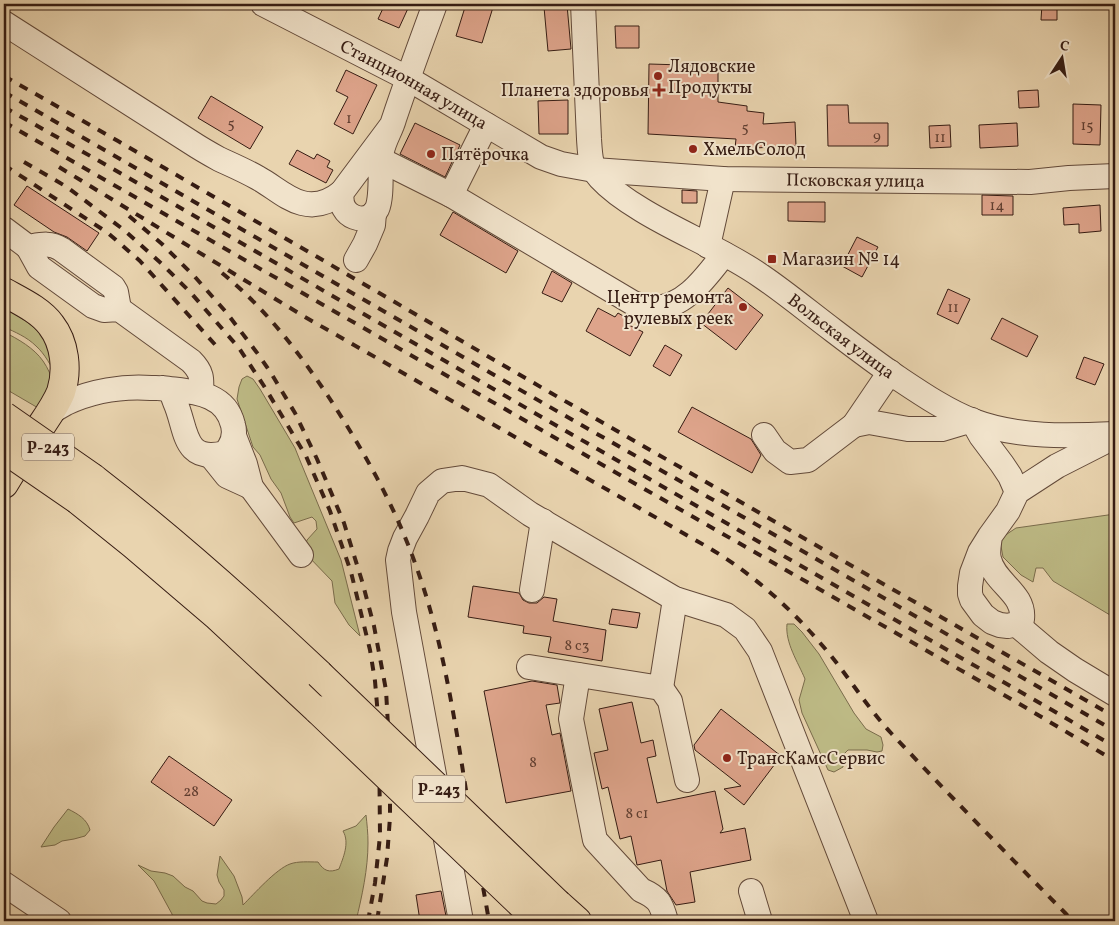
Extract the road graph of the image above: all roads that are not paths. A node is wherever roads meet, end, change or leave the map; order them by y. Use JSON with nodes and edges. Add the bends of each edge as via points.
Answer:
{"nodes":[{"id":1,"x":263,"y":4,"type":"edge"},
{"id":2,"x":435,"y":4,"type":"edge"},
{"id":3,"x":583,"y":4,"type":"edge"},
{"id":4,"x":4,"y":23,"type":"edge"},
{"id":5,"x":407,"y":78,"type":"junction"},
{"id":6,"x":392,"y":125,"type":"junction"},
{"id":7,"x":486,"y":125,"type":"junction"},
{"id":8,"x":381,"y":160,"type":"junction"},
{"id":9,"x":594,"y":170,"type":"junction"},
{"id":10,"x":1115,"y":176,"type":"edge"},
{"id":11,"x":723,"y":179,"type":"junction"},
{"id":12,"x":342,"y":192,"type":"junction"},
{"id":13,"x":451,"y":195,"type":"junction"},
{"id":14,"x":374,"y":213,"type":"junction"},
{"id":15,"x":4,"y":229,"type":"edge"},
{"id":16,"x":716,"y":250,"type":"junction"},
{"id":17,"x":356,"y":260,"type":"dead end"},
{"id":18,"x":4,"y":292,"type":"edge"},
{"id":19,"x":890,"y":372,"type":"junction"},
{"id":20,"x":163,"y":388,"type":"junction"},
{"id":21,"x":201,"y":393,"type":"junction"},
{"id":22,"x":49,"y":413,"type":"junction"},
{"id":23,"x":4,"y":416,"type":"edge"},
{"id":24,"x":972,"y":420,"type":"junction"},
{"id":25,"x":854,"y":425,"type":"junction"},
{"id":26,"x":764,"y":435,"type":"dead end"},
{"id":27,"x":234,"y":436,"type":"junction"},
{"id":28,"x":1115,"y":436,"type":"edge"},
{"id":29,"x":4,"y":449,"type":"edge"},
{"id":30,"x":211,"y":456,"type":"junction"},
{"id":31,"x":4,"y":484,"type":"edge"},
{"id":32,"x":251,"y":486,"type":"junction"},
{"id":33,"x":85,"y":489,"type":"junction"},
{"id":34,"x":1017,"y":492,"type":"junction"},
{"id":35,"x":543,"y":521,"type":"junction"},
{"id":36,"x":990,"y":536,"type":"junction"},
{"id":37,"x":301,"y":555,"type":"dead end"},
{"id":38,"x":532,"y":590,"type":"dead end"},
{"id":39,"x":675,"y":599,"type":"junction"},
{"id":40,"x":1016,"y":624,"type":"junction"},
{"id":41,"x":529,"y":667,"type":"dead end"},
{"id":42,"x":578,"y":675,"type":"junction"},
{"id":43,"x":661,"y":688,"type":"junction"},
{"id":44,"x":1115,"y":694,"type":"edge"},
{"id":45,"x":687,"y":780,"type":"dead end"},
{"id":46,"x":4,"y":884,"type":"edge"},
{"id":47,"x":751,"y":892,"type":"dead end"},
{"id":48,"x":558,"y":915,"type":"edge"},
{"id":49,"x":59,"y":921,"type":"edge"},
{"id":50,"x":461,"y":921,"type":"edge"},
{"id":51,"x":666,"y":921,"type":"edge"},
{"id":52,"x":760,"y":921,"type":"edge"},
{"id":53,"x":866,"y":921,"type":"edge"}],
"edges":[{"from":1,"to":5,"type":"street","name":"Станционная улица"},
{"from":2,"to":5,"type":"street"},
{"from":3,"to":9,"type":"street","via":[[589,139]]},
{"from":4,"to":12,"type":"street","via":[[192,143],[292,199],[302,203],[324,203]]},
{"from":5,"to":6,"type":"street"},
{"from":5,"to":7,"type":"street","name":"Станционная улица"},
{"from":6,"to":8,"type":"street"},
{"from":6,"to":12,"type":"street"},
{"from":7,"to":9,"type":"street","name":"Станционная улица","via":[[541,157]]},
{"from":7,"to":13,"type":"street"},
{"from":8,"to":13,"type":"street"},
{"from":8,"to":14,"type":"street","via":[[379,199]]},
{"from":9,"to":11,"type":"street","name":"Псковская улица"},
{"from":9,"to":16,"type":"street","name":"Вольская улица","via":[[631,203]]},
{"from":10,"to":11,"type":"street","name":"Псковская улица","via":[[1030,182]]},
{"from":11,"to":16,"type":"street"},
{"from":12,"to":14,"type":"street","via":[[342,204],[350,215],[363,218]]},
{"from":13,"to":16,"type":"street","via":[[633,304],[651,308],[668,306],[705,279]]},
{"from":14,"to":17,"type":"street","via":[[373,225]]},
{"from":15,"to":21,"type":"street","via":[[28,247],[56,246],[113,287],[119,309],[198,369],[202,376]]},
{"from":16,"to":19,"type":"street","name":"Вольская улица","via":[[761,276]]},
{"from":18,"to":22,"type":"main road","via":[[42,316],[51,325],[62,348],[63,384]]},
{"from":19,"to":24,"type":"street","name":"Вольская улица"},
{"from":19,"to":25,"type":"street"},
{"from":20,"to":21,"type":"street"},
{"from":20,"to":22,"type":"street","via":[[108,390],[66,403]]},
{"from":20,"to":30,"type":"street","via":[[173,397],[193,449]]},
{"from":21,"to":27,"type":"street","via":[[216,400],[228,412]]},
{"from":22,"to":31,"type":"main road"},
{"from":23,"to":33,"type":"main road","number":"Р-243","bridge":true},
{"from":24,"to":25,"type":"street","via":[[942,430],[908,429],[869,422]]},
{"from":24,"to":28,"type":"street","name":"Вольская улица","via":[[1023,433]]},
{"from":24,"to":34,"type":"street"},
{"from":25,"to":26,"type":"street","via":[[808,460],[790,462],[775,451]]},
{"from":27,"to":30,"type":"street","via":[[225,453]]},
{"from":27,"to":32,"type":"street"},
{"from":28,"to":34,"type":"street","via":[[1056,466]]},
{"from":29,"to":33,"type":"main road","number":"Р-243","bridge":true},
{"from":30,"to":32,"type":"street","via":[[227,476]]},
{"from":32,"to":37,"type":"street"},
{"from":33,"to":48,"type":"main road","number":"Р-243","bridge":true,"via":[[134,545],[216,614],[318,710]]},
{"from":33,"to":48,"type":"main road","number":"Р-243","bridge":true,"via":[[182,550],[240,601],[319,674]]},
{"from":34,"to":36,"type":"street"},
{"from":35,"to":38,"type":"street"},
{"from":35,"to":39,"type":"street"},
{"from":35,"to":50,"type":"street","via":[[489,485],[462,478],[442,481],[428,493],[405,538],[398,560],[405,620]]},
{"from":36,"to":40,"type":"street","via":[[989,561],[999,578],[1020,601],[1023,611],[1022,619]]},
{"from":36,"to":40,"type":"street","via":[[972,573],[970,594],[983,615],[992,622],[1008,626]]},
{"from":39,"to":43,"type":"street"},
{"from":39,"to":53,"type":"street","via":[[726,615],[745,629],[760,651]]},
{"from":40,"to":44,"type":"street","via":[[1049,652]]},
{"from":41,"to":42,"type":"street"},
{"from":42,"to":43,"type":"street"},
{"from":42,"to":51,"type":"street","via":[[571,719],[595,840],[641,890],[660,902]]},
{"from":43,"to":45,"type":"street","via":[[670,701]]},
{"from":46,"to":49,"type":"street"},
{"from":47,"to":52,"type":"street"}]}
